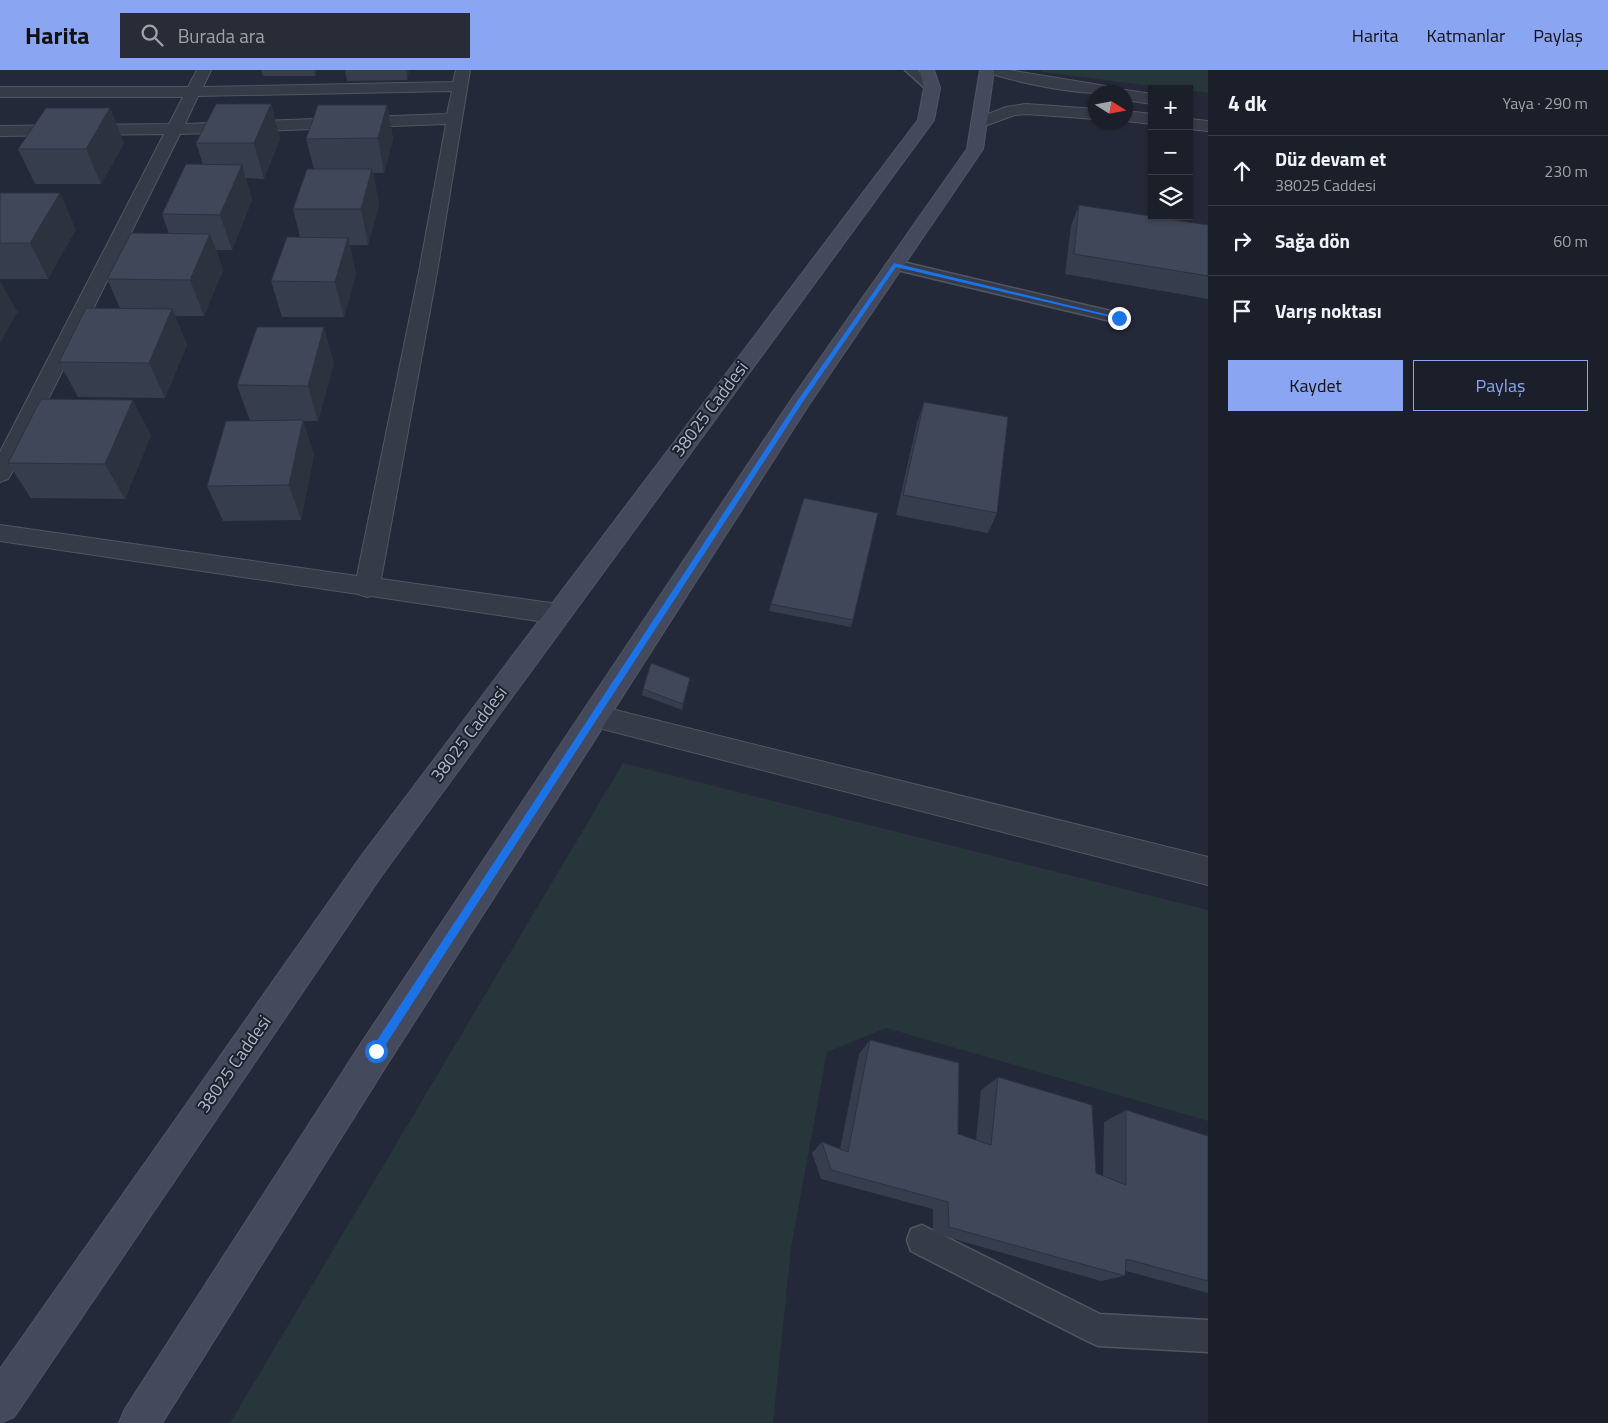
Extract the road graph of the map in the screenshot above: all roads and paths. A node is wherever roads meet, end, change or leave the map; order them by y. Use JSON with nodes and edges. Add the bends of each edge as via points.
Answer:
{"nodes":[{"id":1,"x":204,"y":70,"type":"edge"},
{"id":2,"x":911,"y":70,"type":"edge"},
{"id":3,"x":987,"y":70,"type":"edge"},
{"id":4,"x":993,"y":70,"type":"edge"},
{"id":5,"x":461,"y":78,"type":"edge"},
{"id":6,"x":930,"y":79,"type":"edge"},
{"id":7,"x":1088,"y":88,"type":"edge"},
{"id":8,"x":0,"y":92,"type":"edge"},
{"id":9,"x":194,"y":92,"type":"junction"},
{"id":10,"x":1133,"y":96,"type":"edge"},
{"id":11,"x":1148,"y":98,"type":"edge"},
{"id":12,"x":1088,"y":113,"type":"edge"},
{"id":13,"x":1133,"y":117,"type":"edge"},
{"id":14,"x":454,"y":119,"type":"junction"},
{"id":15,"x":1148,"y":119,"type":"edge"},
{"id":16,"x":979,"y":123,"type":"junction"},
{"id":17,"x":1193,"y":124,"type":"edge"},
{"id":18,"x":1208,"y":126,"type":"edge"},
{"id":19,"x":174,"y":129,"type":"junction"},
{"id":20,"x":0,"y":131,"type":"edge"},
{"id":21,"x":894,"y":265,"type":"junction"},
{"id":22,"x":1119,"y":318,"type":"dead end"},
{"id":23,"x":0,"y":474,"type":"edge"},
{"id":24,"x":0,"y":533,"type":"edge"},
{"id":25,"x":367,"y":588,"type":"junction"},
{"id":26,"x":558,"y":614,"type":"junction"},
{"id":27,"x":595,"y":716,"type":"junction"},
{"id":28,"x":1208,"y":871,"type":"edge"},
{"id":29,"x":922,"y":1240,"type":"dead end"},
{"id":30,"x":1208,"y":1336,"type":"edge"},
{"id":31,"x":0,"y":1403,"type":"edge"},
{"id":32,"x":139,"y":1423,"type":"edge"}],
"edges":[{"from":1,"to":9,"type":"street"},
{"from":2,"to":6,"type":"lane"},
{"from":3,"to":16,"type":"main road"},
{"from":4,"to":7,"type":"street"},
{"from":5,"to":9,"type":"street"},
{"from":5,"to":14,"type":"street"},
{"from":6,"to":26,"type":"main road","name":"38025 Caddesi","via":[[926,120]]},
{"from":8,"to":9,"type":"street"},
{"from":9,"to":19,"type":"street"},
{"from":10,"to":11,"type":"street"},
{"from":12,"to":16,"type":"street","via":[[1026,108]]},
{"from":13,"to":15,"type":"street"},
{"from":14,"to":19,"type":"street"},
{"from":14,"to":25,"type":"street"},
{"from":16,"to":21,"type":"main road","via":[[975,149]]},
{"from":17,"to":18,"type":"street"},
{"from":19,"to":20,"type":"street"},
{"from":19,"to":23,"type":"street"},
{"from":21,"to":22,"type":"lane"},
{"from":21,"to":27,"type":"main road","via":[[800,402]]},
{"from":24,"to":25,"type":"street"},
{"from":25,"to":26,"type":"street"},
{"from":26,"to":31,"type":"main road","name":"38025 Caddesi","via":[[372,865]]},
{"from":27,"to":28,"type":"street"},
{"from":27,"to":32,"type":"main road"},
{"from":29,"to":30,"type":"lane","via":[[1098,1330]]}]}
